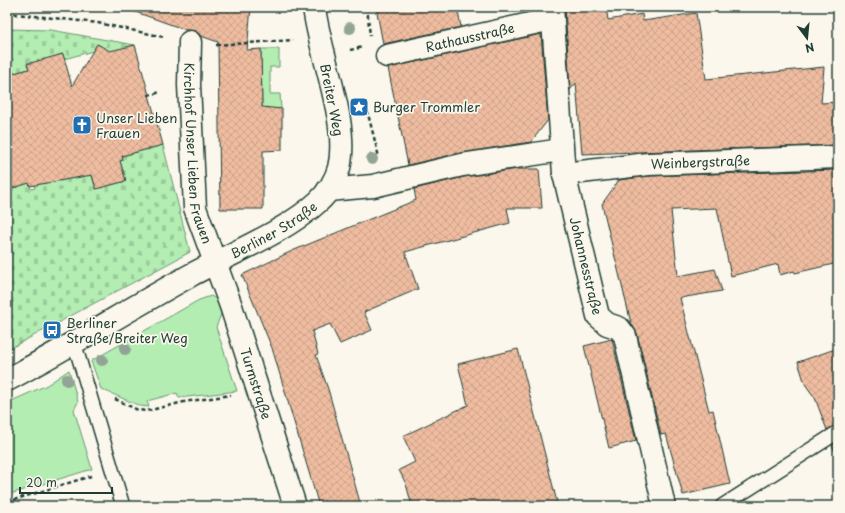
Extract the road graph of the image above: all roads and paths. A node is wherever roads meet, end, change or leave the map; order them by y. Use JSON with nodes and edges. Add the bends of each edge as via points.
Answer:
{"nodes":[{"id":1,"x":314,"y":7,"type":"edge"},
{"id":2,"x":552,"y":13,"type":"edge"},
{"id":3,"x":190,"y":42,"type":"dead end"},
{"id":4,"x":348,"y":50,"type":"dead end"},
{"id":5,"x":379,"y":51,"type":"joint"},
{"id":6,"x":158,"y":93,"type":"dead end"},
{"id":7,"x":148,"y":95,"type":"dead end"},
{"id":8,"x":367,"y":109,"type":"dead end"},
{"id":9,"x":561,"y":150,"type":"junction"},
{"id":10,"x":838,"y":157,"type":"edge"},
{"id":11,"x":564,"y":174,"type":"junction"},
{"id":12,"x":385,"y":183,"type":"junction"},
{"id":13,"x":328,"y":190,"type":"junction"},
{"id":14,"x":215,"y":263,"type":"junction"},
{"id":15,"x":74,"y":342,"type":"junction"},
{"id":16,"x":7,"y":380,"type":"edge"},
{"id":17,"x":88,"y":388,"type":"junction"},
{"id":18,"x":260,"y":391,"type":"junction"},
{"id":19,"x":838,"y":432,"type":"edge"},
{"id":20,"x":112,"y":470,"type":"junction"},
{"id":21,"x":7,"y":502,"type":"edge"},
{"id":22,"x":123,"y":506,"type":"edge"},
{"id":23,"x":295,"y":506,"type":"edge"},
{"id":24,"x":664,"y":506,"type":"edge"},
{"id":25,"x":722,"y":506,"type":"edge"}],
"edges":[{"from":1,"to":13,"type":"street","name":"Breiter Weg","via":[[340,135],[339,167]]},
{"from":2,"to":5,"type":"street","name":"Rathausstraße"},
{"from":2,"to":9,"type":"street","name":"Johannesstraße"},
{"from":3,"to":14,"type":"street","name":"Kirchhof Unser Lieben Frauen","via":[[189,85],[195,208]]},
{"from":4,"to":5,"type":"path"},
{"from":6,"to":7,"type":"path"},
{"from":8,"to":12,"type":"path"},
{"from":9,"to":11,"type":"street","name":"Johannesstraße"},
{"from":9,"to":12,"type":"street","name":"Berliner Straße","via":[[462,165]]},
{"from":10,"to":11,"type":"street","name":"Weinbergstraße","via":[[648,164]]},
{"from":11,"to":24,"type":"street","name":"Johannesstraße","via":[[598,316],[607,324],[619,328],[625,336]]},
{"from":12,"to":13,"type":"street","name":"Berliner Straße"},
{"from":13,"to":14,"type":"street","name":"Berliner Straße","via":[[320,200],[296,218]]},
{"from":14,"to":15,"type":"street","name":"Berliner Straße"},
{"from":14,"to":18,"type":"street","name":"Turmstraße"},
{"from":15,"to":16,"type":"street","name":"Berliner Straße"},
{"from":15,"to":17,"type":"lane"},
{"from":17,"to":18,"type":"path","via":[[138,410],[147,411],[184,402]]},
{"from":17,"to":20,"type":"lane"},
{"from":18,"to":23,"type":"street","name":"Turmstraße"},
{"from":19,"to":25,"type":"lane"},
{"from":20,"to":21,"type":"path"},
{"from":20,"to":22,"type":"lane"}]}
